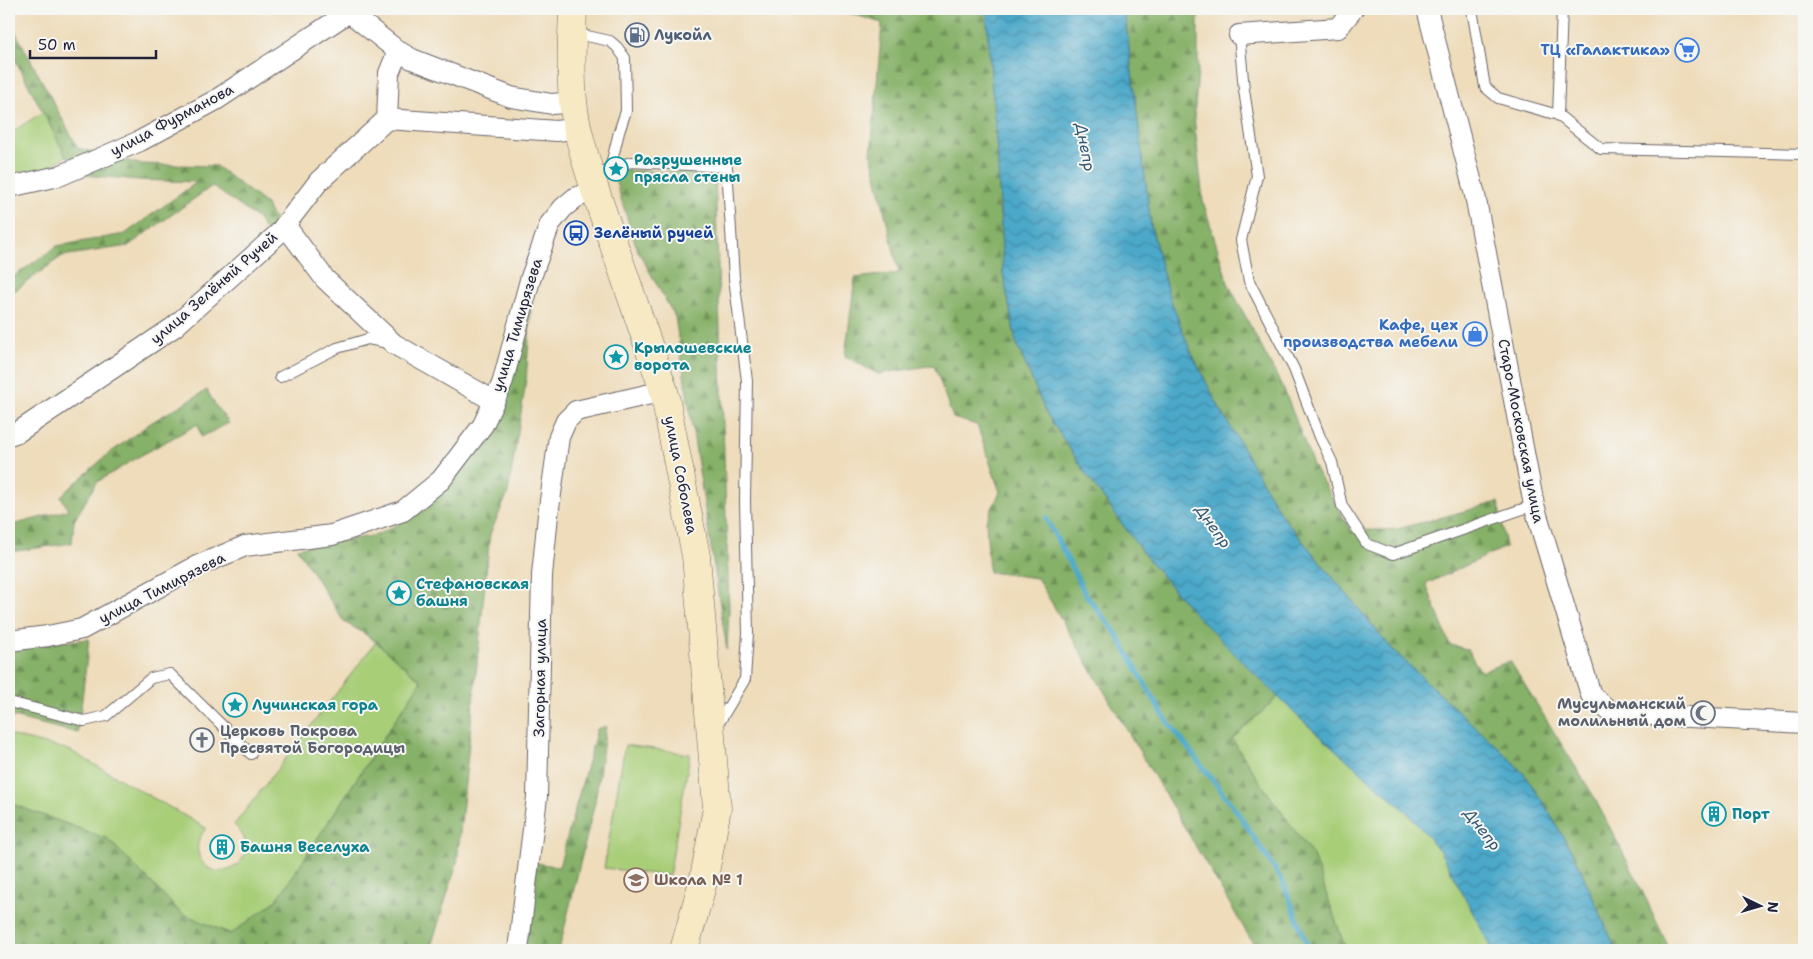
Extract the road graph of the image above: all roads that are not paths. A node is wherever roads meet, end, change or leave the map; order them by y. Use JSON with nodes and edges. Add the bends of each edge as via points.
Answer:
{"nodes":[{"id":1,"x":1353,"y":9,"type":"edge"},
{"id":2,"x":1427,"y":9,"type":"edge"},
{"id":3,"x":1472,"y":9,"type":"edge"},
{"id":4,"x":1562,"y":9,"type":"edge"},
{"id":5,"x":347,"y":10,"type":"edge"},
{"id":6,"x":573,"y":21,"type":"edge"},
{"id":7,"x":1239,"y":35,"type":"joint"},
{"id":8,"x":398,"y":52,"type":"junction"},
{"id":9,"x":573,"y":102,"type":"junction"},
{"id":10,"x":1558,"y":115,"type":"junction"},
{"id":11,"x":386,"y":119,"type":"junction"},
{"id":12,"x":578,"y":128,"type":"junction"},
{"id":13,"x":1804,"y":154,"type":"edge"},
{"id":14,"x":598,"y":178,"type":"junction"},
{"id":15,"x":9,"y":187,"type":"edge"},
{"id":16,"x":286,"y":225,"type":"junction"},
{"id":17,"x":394,"y":344,"type":"junction"},
{"id":18,"x":280,"y":377,"type":"dead end"},
{"id":19,"x":664,"y":392,"type":"junction"},
{"id":20,"x":494,"y":401,"type":"junction"},
{"id":21,"x":9,"y":435,"type":"edge"},
{"id":22,"x":1534,"y":505,"type":"junction"},
{"id":23,"x":9,"y":641,"type":"edge"},
{"id":24,"x":9,"y":702,"type":"edge"},
{"id":25,"x":1804,"y":724,"type":"edge"},
{"id":26,"x":711,"y":735,"type":"junction"},
{"id":27,"x":251,"y":754,"type":"dead end"},
{"id":28,"x":518,"y":950,"type":"edge"},
{"id":29,"x":684,"y":950,"type":"edge"}],
"edges":[{"from":1,"to":7,"type":"street","via":[[1338,28]]},
{"from":2,"to":22,"type":"street","name":"Старо-Московская улица","via":[[1475,195]]},
{"from":3,"to":10,"type":"lane","via":[[1484,87],[1498,98]]},
{"from":4,"to":10,"type":"lane"},
{"from":5,"to":8,"type":"street"},
{"from":5,"to":15,"type":"street","name":"улица Фурманова","via":[[216,100],[140,141],[59,176]]},
{"from":6,"to":9,"type":"main road","name":"улица Соболева"},
{"from":6,"to":14,"type":"lane","via":[[610,41],[625,58],[626,111]]},
{"from":7,"to":22,"type":"lane","via":[[1257,176],[1241,240],[1248,281],[1294,369],[1332,462],[1342,506],[1367,544],[1393,554]]},
{"from":8,"to":9,"type":"street","via":[[511,97],[552,104]]},
{"from":8,"to":11,"type":"street","via":[[389,73]]},
{"from":9,"to":12,"type":"main road","name":"улица Соболева"},
{"from":10,"to":13,"type":"lane","via":[[1601,149]]},
{"from":11,"to":12,"type":"street","via":[[558,130]]},
{"from":11,"to":16,"type":"street","name":"улица Зелёный Ручей","via":[[319,181]]},
{"from":12,"to":14,"type":"main road","name":"улица Соболева"},
{"from":14,"to":19,"type":"main road","name":"улица Соболева"},
{"from":14,"to":20,"type":"street","name":"улица Тимирязева","via":[[563,208],[550,224]]},
{"from":14,"to":26,"type":"lane","via":[[632,162],[726,167],[734,278],[747,381],[748,633],[745,679]]},
{"from":16,"to":17,"type":"street","via":[[325,279]]},
{"from":16,"to":21,"type":"street","name":"улица Зелёный Ручей","via":[[174,327],[26,427]]},
{"from":17,"to":18,"type":"lane","via":[[368,339],[337,348]]},
{"from":17,"to":20,"type":"street"},
{"from":19,"to":26,"type":"main road","name":"улица Соболева","via":[[696,556]]},
{"from":19,"to":28,"type":"street","name":"Загорная улица","via":[[576,411],[566,421],[560,438],[542,575],[537,796]]},
{"from":20,"to":23,"type":"street","name":"улица Тимирязева","via":[[484,425],[441,480],[403,511],[332,535],[245,546],[197,566],[82,629]]},
{"from":22,"to":25,"type":"street","name":"Старо-Московская улица","via":[[1591,695],[1612,713]]},
{"from":24,"to":27,"type":"lane","via":[[84,722],[106,716],[151,678],[170,674]]},
{"from":26,"to":29,"type":"main road","name":"улица Соболева","via":[[717,808],[704,878]]}]}
